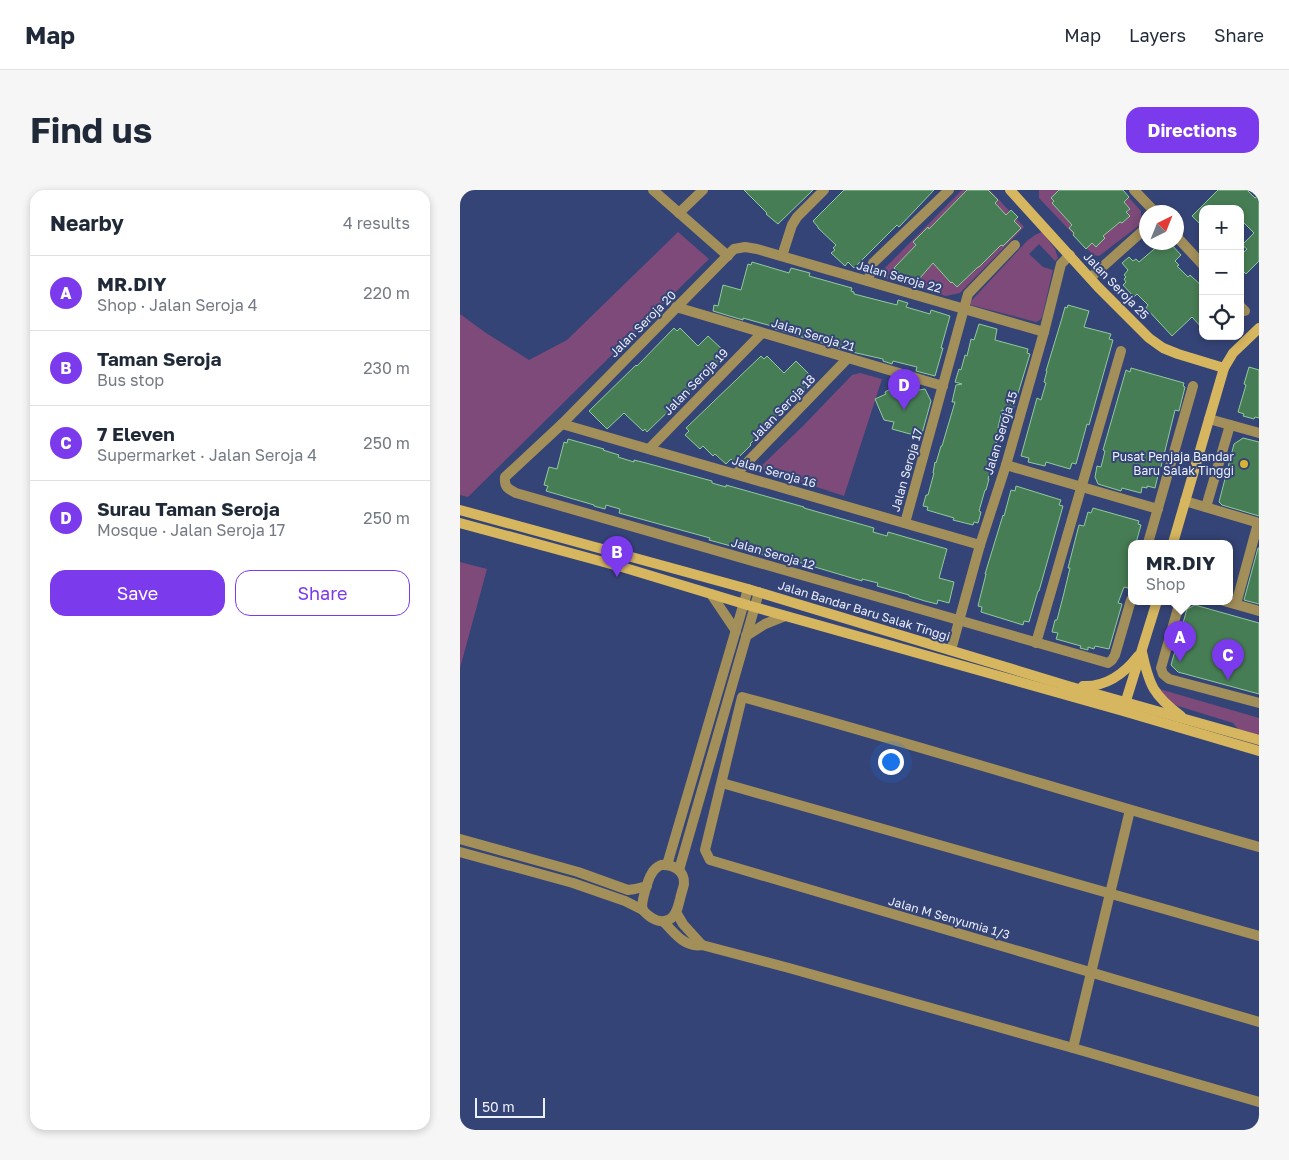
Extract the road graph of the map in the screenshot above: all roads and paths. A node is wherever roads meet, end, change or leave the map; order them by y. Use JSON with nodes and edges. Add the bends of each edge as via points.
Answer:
{"nodes":[{"id":1,"x":653,"y":190,"type":"edge"},
{"id":2,"x":703,"y":190,"type":"edge"},
{"id":3,"x":824,"y":190,"type":"edge"},
{"id":4,"x":949,"y":190,"type":"edge"},
{"id":5,"x":1134,"y":190,"type":"edge"},
{"id":6,"x":1016,"y":192,"type":"edge"},
{"id":7,"x":1148,"y":205,"type":"edge"},
{"id":8,"x":679,"y":214,"type":"junction"},
{"id":9,"x":1139,"y":234,"type":"edge"},
{"id":10,"x":1015,"y":245,"type":"dead end"},
{"id":11,"x":1184,"y":245,"type":"edge"},
{"id":12,"x":746,"y":247,"type":"joint"},
{"id":13,"x":1070,"y":255,"type":"junction"},
{"id":14,"x":728,"y":256,"type":"junction"},
{"id":15,"x":782,"y":256,"type":"junction"},
{"id":16,"x":1199,"y":261,"type":"edge"},
{"id":17,"x":1090,"y":278,"type":"junction"},
{"id":18,"x":868,"y":281,"type":"junction"},
{"id":19,"x":676,"y":307,"type":"junction"},
{"id":20,"x":965,"y":308,"type":"junction"},
{"id":21,"x":1259,"y":328,"type":"edge"},
{"id":22,"x":762,"y":332,"type":"junction"},
{"id":23,"x":1044,"y":332,"type":"junction"},
{"id":24,"x":1121,"y":351,"type":"dead end"},
{"id":25,"x":848,"y":358,"type":"junction"},
{"id":26,"x":1224,"y":368,"type":"junction"},
{"id":27,"x":943,"y":386,"type":"junction"},
{"id":28,"x":1194,"y":386,"type":"dead end"},
{"id":29,"x":1209,"y":419,"type":"junction"},
{"id":30,"x":562,"y":424,"type":"junction"},
{"id":31,"x":1230,"y":425,"type":"junction"},
{"id":32,"x":1259,"y":433,"type":"edge"},
{"id":33,"x":649,"y":449,"type":"junction"},
{"id":34,"x":1006,"y":465,"type":"junction"},
{"id":35,"x":736,"y":474,"type":"junction"},
{"id":36,"x":1081,"y":486,"type":"junction"},
{"id":37,"x":1185,"y":501,"type":"junction"},
{"id":38,"x":1206,"y":507,"type":"junction"},
{"id":39,"x":1158,"y":509,"type":"junction"},
{"id":40,"x":460,"y":510,"type":"edge"},
{"id":41,"x":460,"y":523,"type":"edge"},
{"id":42,"x":905,"y":523,"type":"junction"},
{"id":43,"x":1259,"y":523,"type":"edge"},
{"id":44,"x":1149,"y":540,"type":"edge"},
{"id":45,"x":1174,"y":540,"type":"edge"},
{"id":46,"x":980,"y":545,"type":"junction"},
{"id":47,"x":748,"y":589,"type":"junction"},
{"id":48,"x":759,"y":592,"type":"junction"},
{"id":49,"x":711,"y":594,"type":"junction"},
{"id":50,"x":1233,"y":603,"type":"edge"},
{"id":51,"x":743,"y":604,"type":"junction"},
{"id":52,"x":1236,"y":604,"type":"junction"},
{"id":53,"x":1130,"y":605,"type":"edge"},
{"id":54,"x":1156,"y":605,"type":"edge"},
{"id":55,"x":1179,"y":605,"type":"edge"},
{"id":56,"x":754,"y":607,"type":"junction"},
{"id":57,"x":1259,"y":611,"type":"edge"},
{"id":58,"x":785,"y":616,"type":"junction"},
{"id":59,"x":959,"y":620,"type":"junction"},
{"id":60,"x":736,"y":631,"type":"junction"},
{"id":61,"x":746,"y":636,"type":"junction"},
{"id":62,"x":1036,"y":643,"type":"junction"},
{"id":63,"x":951,"y":650,"type":"junction"},
{"id":64,"x":1141,"y":651,"type":"junction"},
{"id":65,"x":1068,"y":686,"type":"junction"},
{"id":66,"x":1259,"y":703,"type":"edge"},
{"id":67,"x":1124,"y":707,"type":"junction"},
{"id":68,"x":1185,"y":719,"type":"junction"},
{"id":69,"x":1259,"y":740,"type":"edge"},
{"id":70,"x":1259,"y":752,"type":"edge"},
{"id":71,"x":722,"y":783,"type":"junction"},
{"id":72,"x":1130,"y":810,"type":"junction"},
{"id":73,"x":460,"y":839,"type":"edge"},
{"id":74,"x":1259,"y":847,"type":"edge"},
{"id":75,"x":460,"y":852,"type":"edge"},
{"id":76,"x":667,"y":865,"type":"junction"},
{"id":77,"x":679,"y":870,"type":"junction"},
{"id":78,"x":647,"y":886,"type":"junction"},
{"id":79,"x":1110,"y":893,"type":"junction"},
{"id":80,"x":643,"y":910,"type":"junction"},
{"id":81,"x":676,"y":912,"type":"junction"},
{"id":82,"x":664,"y":922,"type":"junction"},
{"id":83,"x":1259,"y":936,"type":"edge"},
{"id":84,"x":702,"y":945,"type":"junction"},
{"id":85,"x":1091,"y":973,"type":"junction"},
{"id":86,"x":1259,"y":1022,"type":"edge"},
{"id":87,"x":1073,"y":1048,"type":"junction"},
{"id":88,"x":1259,"y":1102,"type":"edge"}],
"edges":[{"from":1,"to":8,"type":"street"},
{"from":2,"to":8,"type":"street"},
{"from":3,"to":15,"type":"street","via":[[797,217]]},
{"from":4,"to":18,"type":"street","via":[[873,262]]},
{"from":5,"to":7,"type":"street"},
{"from":6,"to":13,"type":"main road","name":"Jalan Seroja 25"},
{"from":8,"to":14,"type":"street"},
{"from":9,"to":17,"type":"street"},
{"from":10,"to":20,"type":"street","name":"Jalan Seroja 17","via":[[968,294]]},
{"from":11,"to":16,"type":"street"},
{"from":12,"to":14,"type":"street","name":"Jalan Seroja 20","via":[[734,249]]},
{"from":12,"to":15,"type":"street","name":"Jalan Seroja 22"},
{"from":13,"to":17,"type":"main road","name":"Jalan Seroja 25"},
{"from":13,"to":23,"type":"street","name":"Jalan Seroja 15","via":[[1061,264]]},
{"from":14,"to":19,"type":"street","name":"Jalan Seroja 20"},
{"from":15,"to":18,"type":"street","name":"Jalan Seroja 22"},
{"from":17,"to":26,"type":"main road","name":"Jalan Seroja 25","via":[[1163,348]]},
{"from":18,"to":20,"type":"street","name":"Jalan Seroja 22"},
{"from":19,"to":22,"type":"street","name":"Jalan Seroja 21"},
{"from":19,"to":30,"type":"street","name":"Jalan Seroja 20"},
{"from":20,"to":23,"type":"street","name":"Jalan Seroja 22"},
{"from":20,"to":27,"type":"street","name":"Jalan Seroja 17"},
{"from":21,"to":26,"type":"main road","via":[[1233,353]]},
{"from":22,"to":25,"type":"street","name":"Jalan Seroja 21"},
{"from":22,"to":33,"type":"street","name":"Jalan Seroja 19"},
{"from":23,"to":34,"type":"street","name":"Jalan Seroja 15"},
{"from":24,"to":36,"type":"street"},
{"from":25,"to":27,"type":"street","name":"Jalan Seroja 21"},
{"from":25,"to":35,"type":"street","name":"Jalan Seroja 18"},
{"from":26,"to":29,"type":"main road"},
{"from":27,"to":42,"type":"street","name":"Jalan Seroja 17"},
{"from":28,"to":39,"type":"street"},
{"from":29,"to":31,"type":"street"},
{"from":29,"to":37,"type":"main road"},
{"from":30,"to":33,"type":"street","name":"Jalan Seroja 16"},
{"from":30,"to":59,"type":"street","name":"Jalan Seroja 12","via":[[505,477],[508,489]]},
{"from":31,"to":32,"type":"street"},
{"from":31,"to":38,"type":"street"},
{"from":33,"to":35,"type":"street","name":"Jalan Seroja 16"},
{"from":34,"to":36,"type":"street"},
{"from":34,"to":46,"type":"street","name":"Jalan Seroja 15"},
{"from":35,"to":42,"type":"street","name":"Jalan Seroja 16"},
{"from":36,"to":39,"type":"street"},
{"from":36,"to":62,"type":"street"},
{"from":37,"to":38,"type":"street"},
{"from":37,"to":45,"type":"main road"},
{"from":38,"to":43,"type":"street"},
{"from":39,"to":44,"type":"street"},
{"from":40,"to":47,"type":"main road","name":"Jalan Bandar Baru Salak Tinggi"},
{"from":41,"to":49,"type":"main road","name":"Jalan Bandar Baru Salak Tinggi"},
{"from":42,"to":46,"type":"street","name":"Jalan Seroja 16"},
{"from":43,"to":52,"type":"street"},
{"from":46,"to":59,"type":"street","name":"Jalan Seroja 15"},
{"from":47,"to":48,"type":"main road","name":"Jalan Bandar Baru Salak Tinggi"},
{"from":47,"to":51,"type":"street"},
{"from":48,"to":56,"type":"street"},
{"from":48,"to":63,"type":"main road","name":"Jalan Bandar Baru Salak Tinggi"},
{"from":49,"to":51,"type":"main road","name":"Jalan Bandar Baru Salak Tinggi"},
{"from":49,"to":60,"type":"street"},
{"from":50,"to":52,"type":"street"},
{"from":51,"to":56,"type":"main road","name":"Jalan Bandar Baru Salak Tinggi"},
{"from":51,"to":60,"type":"street"},
{"from":52,"to":57,"type":"street"},
{"from":53,"to":62,"type":"street","name":"Jalan Seroja 12","via":[[1115,656],[1108,663]]},
{"from":54,"to":64,"type":"main road"},
{"from":55,"to":66,"type":"street","via":[[1161,668],[1163,674]]},
{"from":56,"to":58,"type":"main road","name":"Jalan Bandar Baru Salak Tinggi"},
{"from":56,"to":61,"type":"street"},
{"from":58,"to":61,"type":"street"},
{"from":58,"to":67,"type":"main road","name":"Jalan Bandar Baru Salak Tinggi"},
{"from":59,"to":62,"type":"street","name":"Jalan Seroja 12"},
{"from":59,"to":63,"type":"street","name":"Jalan Seroja 15"},
{"from":60,"to":76,"type":"street"},
{"from":61,"to":77,"type":"street"},
{"from":63,"to":65,"type":"main road","name":"Jalan Bandar Baru Salak Tinggi"},
{"from":64,"to":65,"type":"main road","via":[[1131,665],[1107,682],[1095,686]]},
{"from":64,"to":67,"type":"main road"},
{"from":64,"to":68,"type":"main road","via":[[1154,691]]},
{"from":65,"to":67,"type":"main road","name":"Jalan Bandar Baru Salak Tinggi"},
{"from":67,"to":68,"type":"main road","name":"Jalan Bandar Baru Salak Tinggi"},
{"from":67,"to":70,"type":"main road","name":"Jalan Bandar Baru Salak Tinggi"},
{"from":68,"to":69,"type":"main road","name":"Jalan Bandar Baru Salak Tinggi"},
{"from":71,"to":72,"type":"street","name":"Jalan M Senyumia 1/3","via":[[742,697]]},
{"from":71,"to":79,"type":"street"},
{"from":71,"to":85,"type":"street","name":"Jalan M Senyumia 1/3","via":[[705,850],[710,860]]},
{"from":72,"to":74,"type":"street"},
{"from":72,"to":79,"type":"street"},
{"from":73,"to":78,"type":"street","via":[[578,872],[628,890]]},
{"from":75,"to":80,"type":"street","via":[[573,883]]},
{"from":76,"to":77,"type":"street"},
{"from":76,"to":78,"type":"street","via":[[656,868]]},
{"from":77,"to":81,"type":"street","via":[[684,883]]},
{"from":78,"to":80,"type":"street"},
{"from":79,"to":83,"type":"street"},
{"from":79,"to":85,"type":"street"},
{"from":80,"to":82,"type":"street"},
{"from":81,"to":82,"type":"street"},
{"from":81,"to":84,"type":"street"},
{"from":82,"to":84,"type":"street","via":[[686,943]]},
{"from":84,"to":87,"type":"street"},
{"from":85,"to":86,"type":"street","name":"Jalan M Senyumia 1/3"},
{"from":85,"to":87,"type":"street"},
{"from":87,"to":88,"type":"street"}]}
